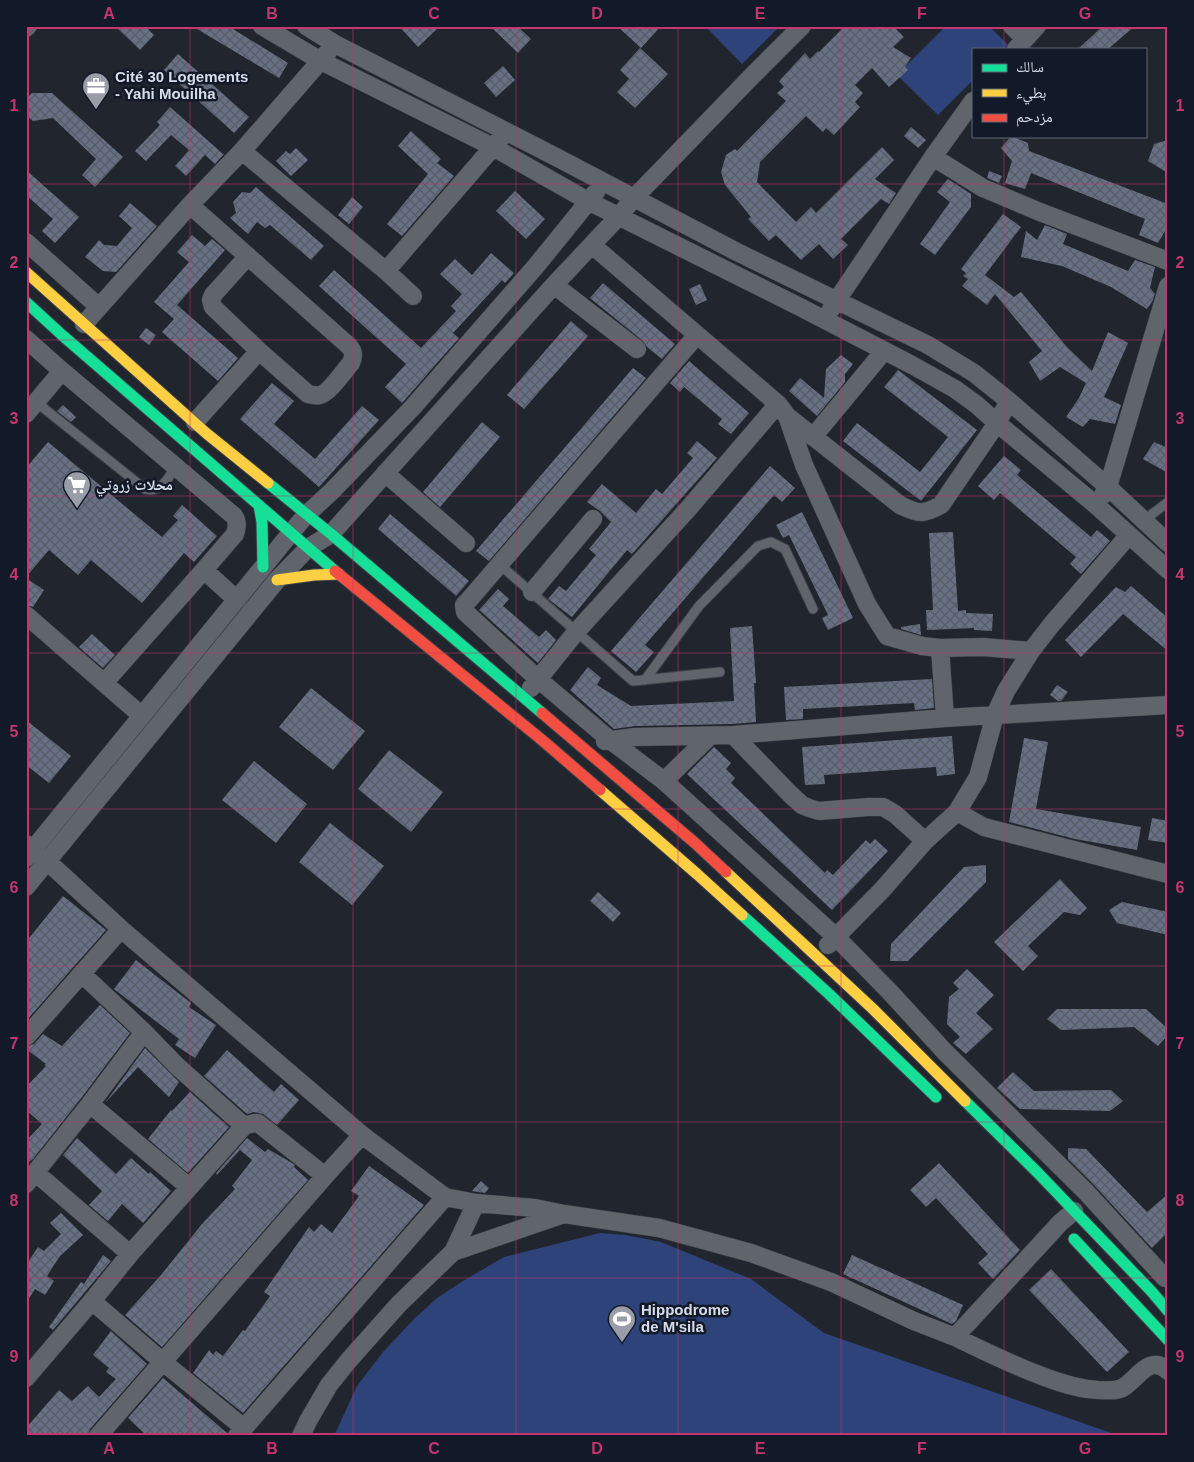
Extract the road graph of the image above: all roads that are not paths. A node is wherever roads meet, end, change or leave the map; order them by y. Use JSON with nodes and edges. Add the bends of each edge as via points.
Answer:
{"nodes":[{"id":1,"x":262,"y":26,"type":"edge"},
{"id":2,"x":306,"y":26,"type":"edge"},
{"id":3,"x":802,"y":26,"type":"edge"},
{"id":4,"x":1012,"y":26,"type":"edge"},
{"id":5,"x":1026,"y":38,"type":"edge"},
{"id":6,"x":335,"y":44,"type":"junction"},
{"id":7,"x":321,"y":61,"type":"junction"},
{"id":8,"x":972,"y":102,"type":"edge"},
{"id":9,"x":505,"y":132,"type":"junction"},
{"id":10,"x":493,"y":148,"type":"junction"},
{"id":11,"x":242,"y":151,"type":"junction"},
{"id":12,"x":933,"y":156,"type":"junction"},
{"id":13,"x":604,"y":182,"type":"junction"},
{"id":14,"x":634,"y":198,"type":"junction"},
{"id":15,"x":588,"y":201,"type":"junction"},
{"id":16,"x":190,"y":205,"type":"junction"},
{"id":17,"x":619,"y":216,"type":"junction"},
{"id":18,"x":26,"y":242,"type":"edge"},
{"id":19,"x":592,"y":245,"type":"junction"},
{"id":20,"x":248,"y":256,"type":"junction"},
{"id":21,"x":1168,"y":261,"type":"edge"},
{"id":22,"x":386,"y":271,"type":"junction"},
{"id":23,"x":26,"y":272,"type":"edge"},
{"id":24,"x":554,"y":285,"type":"junction"},
{"id":25,"x":1168,"y":286,"type":"edge"},
{"id":26,"x":413,"y":296,"type":"dead end"},
{"id":27,"x":837,"y":301,"type":"junction"},
{"id":28,"x":26,"y":302,"type":"edge"},
{"id":29,"x":99,"y":307,"type":"junction"},
{"id":30,"x":823,"y":320,"type":"junction"},
{"id":31,"x":84,"y":324,"type":"junction"},
{"id":32,"x":697,"y":335,"type":"junction"},
{"id":33,"x":26,"y":339,"type":"edge"},
{"id":34,"x":637,"y":349,"type":"dead end"},
{"id":35,"x":259,"y":350,"type":"junction"},
{"id":36,"x":884,"y":351,"type":"junction"},
{"id":37,"x":62,"y":371,"type":"junction"},
{"id":38,"x":1010,"y":401,"type":"junction"},
{"id":39,"x":31,"y":408,"type":"edge"},
{"id":40,"x":782,"y":410,"type":"junction"},
{"id":41,"x":997,"y":423,"type":"junction"},
{"id":42,"x":200,"y":427,"type":"junction"},
{"id":43,"x":813,"y":437,"type":"junction"},
{"id":44,"x":192,"y":447,"type":"junction"},
{"id":45,"x":176,"y":466,"type":"junction"},
{"id":46,"x":385,"y":473,"type":"junction"},
{"id":47,"x":1108,"y":487,"type":"junction"},
{"id":48,"x":1168,"y":502,"type":"edge"},
{"id":49,"x":259,"y":505,"type":"junction"},
{"id":50,"x":1097,"y":506,"type":"junction"},
{"id":51,"x":306,"y":515,"type":"junction"},
{"id":52,"x":593,"y":519,"type":"dead end"},
{"id":53,"x":1143,"y":520,"type":"junction"},
{"id":54,"x":290,"y":534,"type":"junction"},
{"id":55,"x":331,"y":534,"type":"junction"},
{"id":56,"x":1129,"y":535,"type":"junction"},
{"id":57,"x":466,"y":542,"type":"dead end"},
{"id":58,"x":1168,"y":543,"type":"edge"},
{"id":59,"x":308,"y":548,"type":"junction"},
{"id":60,"x":499,"y":564,"type":"junction"},
{"id":61,"x":264,"y":567,"type":"junction"},
{"id":62,"x":204,"y":570,"type":"junction"},
{"id":63,"x":1168,"y":570,"type":"edge"},
{"id":64,"x":339,"y":574,"type":"junction"},
{"id":65,"x":277,"y":580,"type":"junction"},
{"id":66,"x":532,"y":592,"type":"junction"},
{"id":67,"x":237,"y":600,"type":"junction"},
{"id":68,"x":813,"y":609,"type":"dead end"},
{"id":69,"x":26,"y":615,"type":"edge"},
{"id":70,"x":576,"y":632,"type":"junction"},
{"id":71,"x":940,"y":648,"type":"junction"},
{"id":72,"x":1031,"y":651,"type":"junction"},
{"id":73,"x":720,"y":672,"type":"dead end"},
{"id":74,"x":538,"y":679,"type":"junction"},
{"id":75,"x":645,"y":680,"type":"junction"},
{"id":76,"x":104,"y":684,"type":"junction"},
{"id":77,"x":523,"y":698,"type":"junction"},
{"id":78,"x":1168,"y":705,"type":"edge"},
{"id":79,"x":995,"y":715,"type":"junction"},
{"id":80,"x":142,"y":716,"type":"junction"},
{"id":81,"x":945,"y":718,"type":"junction"},
{"id":82,"x":733,"y":735,"type":"junction"},
{"id":83,"x":710,"y":736,"type":"junction"},
{"id":84,"x":610,"y":740,"type":"junction"},
{"id":85,"x":578,"y":744,"type":"junction"},
{"id":86,"x":664,"y":781,"type":"junction"},
{"id":87,"x":957,"y":812,"type":"junction"},
{"id":88,"x":925,"y":841,"type":"junction"},
{"id":89,"x":28,"y":850,"type":"edge"},
{"id":90,"x":48,"y":862,"type":"junction"},
{"id":91,"x":1168,"y":874,"type":"edge"},
{"id":92,"x":26,"y":887,"type":"edge"},
{"id":93,"x":121,"y":929,"type":"junction"},
{"id":94,"x":836,"y":937,"type":"junction"},
{"id":95,"x":817,"y":956,"type":"junction"},
{"id":96,"x":82,"y":974,"type":"junction"},
{"id":97,"x":144,"y":1032,"type":"junction"},
{"id":98,"x":26,"y":1037,"type":"edge"},
{"id":99,"x":90,"y":1104,"type":"junction"},
{"id":100,"x":947,"y":1108,"type":"dead end"},
{"id":101,"x":244,"y":1126,"type":"junction"},
{"id":102,"x":362,"y":1135,"type":"junction"},
{"id":103,"x":326,"y":1176,"type":"junction"},
{"id":104,"x":31,"y":1178,"type":"edge"},
{"id":105,"x":189,"y":1187,"type":"junction"},
{"id":106,"x":445,"y":1198,"type":"junction"},
{"id":107,"x":476,"y":1203,"type":"junction"},
{"id":108,"x":1074,"y":1211,"type":"junction"},
{"id":109,"x":564,"y":1214,"type":"junction"},
{"id":110,"x":1057,"y":1220,"type":"junction"},
{"id":111,"x":453,"y":1252,"type":"junction"},
{"id":112,"x":130,"y":1254,"type":"junction"},
{"id":113,"x":1166,"y":1277,"type":"edge"},
{"id":114,"x":1152,"y":1292,"type":"junction"},
{"id":115,"x":92,"y":1301,"type":"junction"},
{"id":116,"x":1139,"y":1308,"type":"junction"},
{"id":117,"x":1168,"y":1312,"type":"edge"},
{"id":118,"x":1153,"y":1324,"type":"junction"},
{"id":119,"x":955,"y":1337,"type":"junction"},
{"id":120,"x":1168,"y":1340,"type":"edge"},
{"id":121,"x":163,"y":1362,"type":"junction"},
{"id":122,"x":1168,"y":1371,"type":"edge"},
{"id":123,"x":26,"y":1378,"type":"edge"},
{"id":124,"x":240,"y":1432,"type":"edge"},
{"id":125,"x":98,"y":1436,"type":"edge"},
{"id":126,"x":301,"y":1436,"type":"edge"}],
"edges":[{"from":1,"to":7,"type":"street"},
{"from":2,"to":6,"type":"street"},
{"from":3,"to":14,"type":"street"},
{"from":4,"to":5,"type":"street"},
{"from":6,"to":7,"type":"street"},
{"from":6,"to":9,"type":"street"},
{"from":7,"to":10,"type":"street"},
{"from":7,"to":11,"type":"street"},
{"from":8,"to":12,"type":"street"},
{"from":9,"to":10,"type":"street"},
{"from":9,"to":13,"type":"street"},
{"from":10,"to":15,"type":"street"},
{"from":10,"to":22,"type":"street"},
{"from":11,"to":16,"type":"street"},
{"from":11,"to":22,"type":"street"},
{"from":12,"to":21,"type":"street","via":[[982,188]]},
{"from":12,"to":27,"type":"street"},
{"from":13,"to":14,"type":"street"},
{"from":13,"to":15,"type":"street"},
{"from":14,"to":17,"type":"street"},
{"from":14,"to":27,"type":"street"},
{"from":15,"to":17,"type":"street"},
{"from":15,"to":51,"type":"street","via":[[413,407]]},
{"from":16,"to":20,"type":"street"},
{"from":16,"to":29,"type":"street"},
{"from":17,"to":19,"type":"street"},
{"from":17,"to":30,"type":"street"},
{"from":18,"to":29,"type":"street"},
{"from":19,"to":24,"type":"street"},
{"from":19,"to":32,"type":"street"},
{"from":20,"to":35,"type":"street","via":[[211,300],[213,307]]},
{"from":20,"to":35,"type":"street","via":[[349,346],[353,358],[325,393],[312,396]]},
{"from":22,"to":26,"type":"street"},
{"from":23,"to":31,"type":"main road"},
{"from":24,"to":34,"type":"street"},
{"from":24,"to":46,"type":"street"},
{"from":25,"to":47,"type":"street"},
{"from":27,"to":30,"type":"street"},
{"from":27,"to":38,"type":"street","via":[[928,345],[974,373]]},
{"from":28,"to":44,"type":"main road"},
{"from":29,"to":31,"type":"street"},
{"from":30,"to":36,"type":"street"},
{"from":31,"to":42,"type":"main road"},
{"from":32,"to":40,"type":"street"},
{"from":32,"to":60,"type":"street"},
{"from":33,"to":37,"type":"street"},
{"from":35,"to":42,"type":"street"},
{"from":36,"to":41,"type":"street","via":[[955,389]]},
{"from":36,"to":43,"type":"street"},
{"from":37,"to":39,"type":"street"},
{"from":37,"to":45,"type":"street"},
{"from":38,"to":41,"type":"street"},
{"from":38,"to":47,"type":"street"},
{"from":39,"to":45,"type":"lane","via":[[145,489],[152,491],[163,485]]},
{"from":40,"to":43,"type":"street"},
{"from":40,"to":70,"type":"street"},
{"from":40,"to":71,"type":"street","via":[[804,465],[879,625],[887,636]]},
{"from":41,"to":43,"type":"street","via":[[941,505],[928,512],[914,513],[900,505]]},
{"from":41,"to":50,"type":"street"},
{"from":42,"to":44,"type":"street"},
{"from":42,"to":51,"type":"main road"},
{"from":44,"to":45,"type":"street"},
{"from":44,"to":49,"type":"main road"},
{"from":45,"to":62,"type":"street","via":[[237,521],[235,534]]},
{"from":46,"to":55,"type":"street"},
{"from":46,"to":57,"type":"street"},
{"from":47,"to":50,"type":"street"},
{"from":47,"to":53,"type":"street"},
{"from":48,"to":53,"type":"lane"},
{"from":49,"to":54,"type":"main road"},
{"from":49,"to":61,"type":"main road"},
{"from":50,"to":56,"type":"street"},
{"from":51,"to":54,"type":"street"},
{"from":51,"to":55,"type":"main road"},
{"from":52,"to":66,"type":"street"},
{"from":53,"to":58,"type":"street"},
{"from":54,"to":59,"type":"main road"},
{"from":54,"to":61,"type":"street"},
{"from":55,"to":59,"type":"street"},
{"from":55,"to":77,"type":"main road"},
{"from":56,"to":63,"type":"street"},
{"from":56,"to":72,"type":"street"},
{"from":59,"to":64,"type":"main road"},
{"from":59,"to":65,"type":"street"},
{"from":60,"to":66,"type":"lane"},
{"from":60,"to":74,"type":"street","via":[[464,609]]},
{"from":61,"to":67,"type":"street"},
{"from":62,"to":67,"type":"street"},
{"from":62,"to":76,"type":"street"},
{"from":64,"to":65,"type":"main road"},
{"from":64,"to":100,"type":"main road","via":[[542,740],[697,874],[829,994]]},
{"from":65,"to":90,"type":"street"},
{"from":66,"to":70,"type":"lane"},
{"from":67,"to":80,"type":"street"},
{"from":68,"to":75,"type":"lane","via":[[785,549],[771,542],[758,546],[700,606]]},
{"from":69,"to":76,"type":"street"},
{"from":70,"to":74,"type":"street"},
{"from":70,"to":75,"type":"lane","via":[[633,681]]},
{"from":71,"to":72,"type":"street"},
{"from":71,"to":81,"type":"street"},
{"from":72,"to":79,"type":"street"},
{"from":73,"to":75,"type":"lane"},
{"from":74,"to":77,"type":"street"},
{"from":74,"to":84,"type":"street"},
{"from":76,"to":80,"type":"street"},
{"from":77,"to":85,"type":"main road"},
{"from":78,"to":79,"type":"street"},
{"from":79,"to":81,"type":"street"},
{"from":79,"to":87,"type":"street","via":[[978,777]]},
{"from":80,"to":89,"type":"street"},
{"from":81,"to":82,"type":"street"},
{"from":82,"to":83,"type":"street"},
{"from":82,"to":88,"type":"street","via":[[791,795],[809,808],[819,811],[883,808],[895,814]]},
{"from":83,"to":84,"type":"street"},
{"from":83,"to":86,"type":"street"},
{"from":84,"to":85,"type":"street"},
{"from":84,"to":86,"type":"street"},
{"from":85,"to":95,"type":"main road","via":[[694,843]]},
{"from":86,"to":94,"type":"street"},
{"from":87,"to":88,"type":"street"},
{"from":87,"to":91,"type":"street","via":[[984,827]]},
{"from":88,"to":94,"type":"street"},
{"from":89,"to":90,"type":"street"},
{"from":90,"to":92,"type":"street"},
{"from":90,"to":93,"type":"street"},
{"from":93,"to":96,"type":"street"},
{"from":93,"to":102,"type":"street"},
{"from":94,"to":95,"type":"street"},
{"from":94,"to":113,"type":"street"},
{"from":95,"to":108,"type":"main road"},
{"from":96,"to":97,"type":"street"},
{"from":96,"to":98,"type":"street"},
{"from":97,"to":99,"type":"street"},
{"from":97,"to":101,"type":"street"},
{"from":99,"to":104,"type":"street"},
{"from":99,"to":105,"type":"street"},
{"from":101,"to":103,"type":"street","via":[[258,1123]]},
{"from":101,"to":105,"type":"street"},
{"from":102,"to":103,"type":"street"},
{"from":102,"to":106,"type":"street"},
{"from":103,"to":121,"type":"street"},
{"from":104,"to":112,"type":"street"},
{"from":105,"to":112,"type":"street"},
{"from":106,"to":107,"type":"street"},
{"from":106,"to":124,"type":"street"},
{"from":107,"to":109,"type":"street"},
{"from":107,"to":111,"type":"street"},
{"from":108,"to":110,"type":"street"},
{"from":108,"to":114,"type":"main road"},
{"from":109,"to":111,"type":"street"},
{"from":109,"to":119,"type":"street","via":[[659,1228],[751,1253],[831,1282],[914,1322]]},
{"from":110,"to":116,"type":"main road"},
{"from":110,"to":119,"type":"street"},
{"from":111,"to":126,"type":"street","via":[[399,1304],[349,1360],[329,1385]]},
{"from":112,"to":115,"type":"street"},
{"from":113,"to":114,"type":"street"},
{"from":114,"to":116,"type":"street"},
{"from":114,"to":117,"type":"main road"},
{"from":115,"to":121,"type":"street"},
{"from":115,"to":123,"type":"street"},
{"from":116,"to":118,"type":"main road"},
{"from":117,"to":118,"type":"street"},
{"from":118,"to":120,"type":"main road"},
{"from":119,"to":122,"type":"street","via":[[1018,1367],[1088,1390],[1117,1390],[1154,1365]]},
{"from":121,"to":124,"type":"street"},
{"from":121,"to":125,"type":"street"}]}
